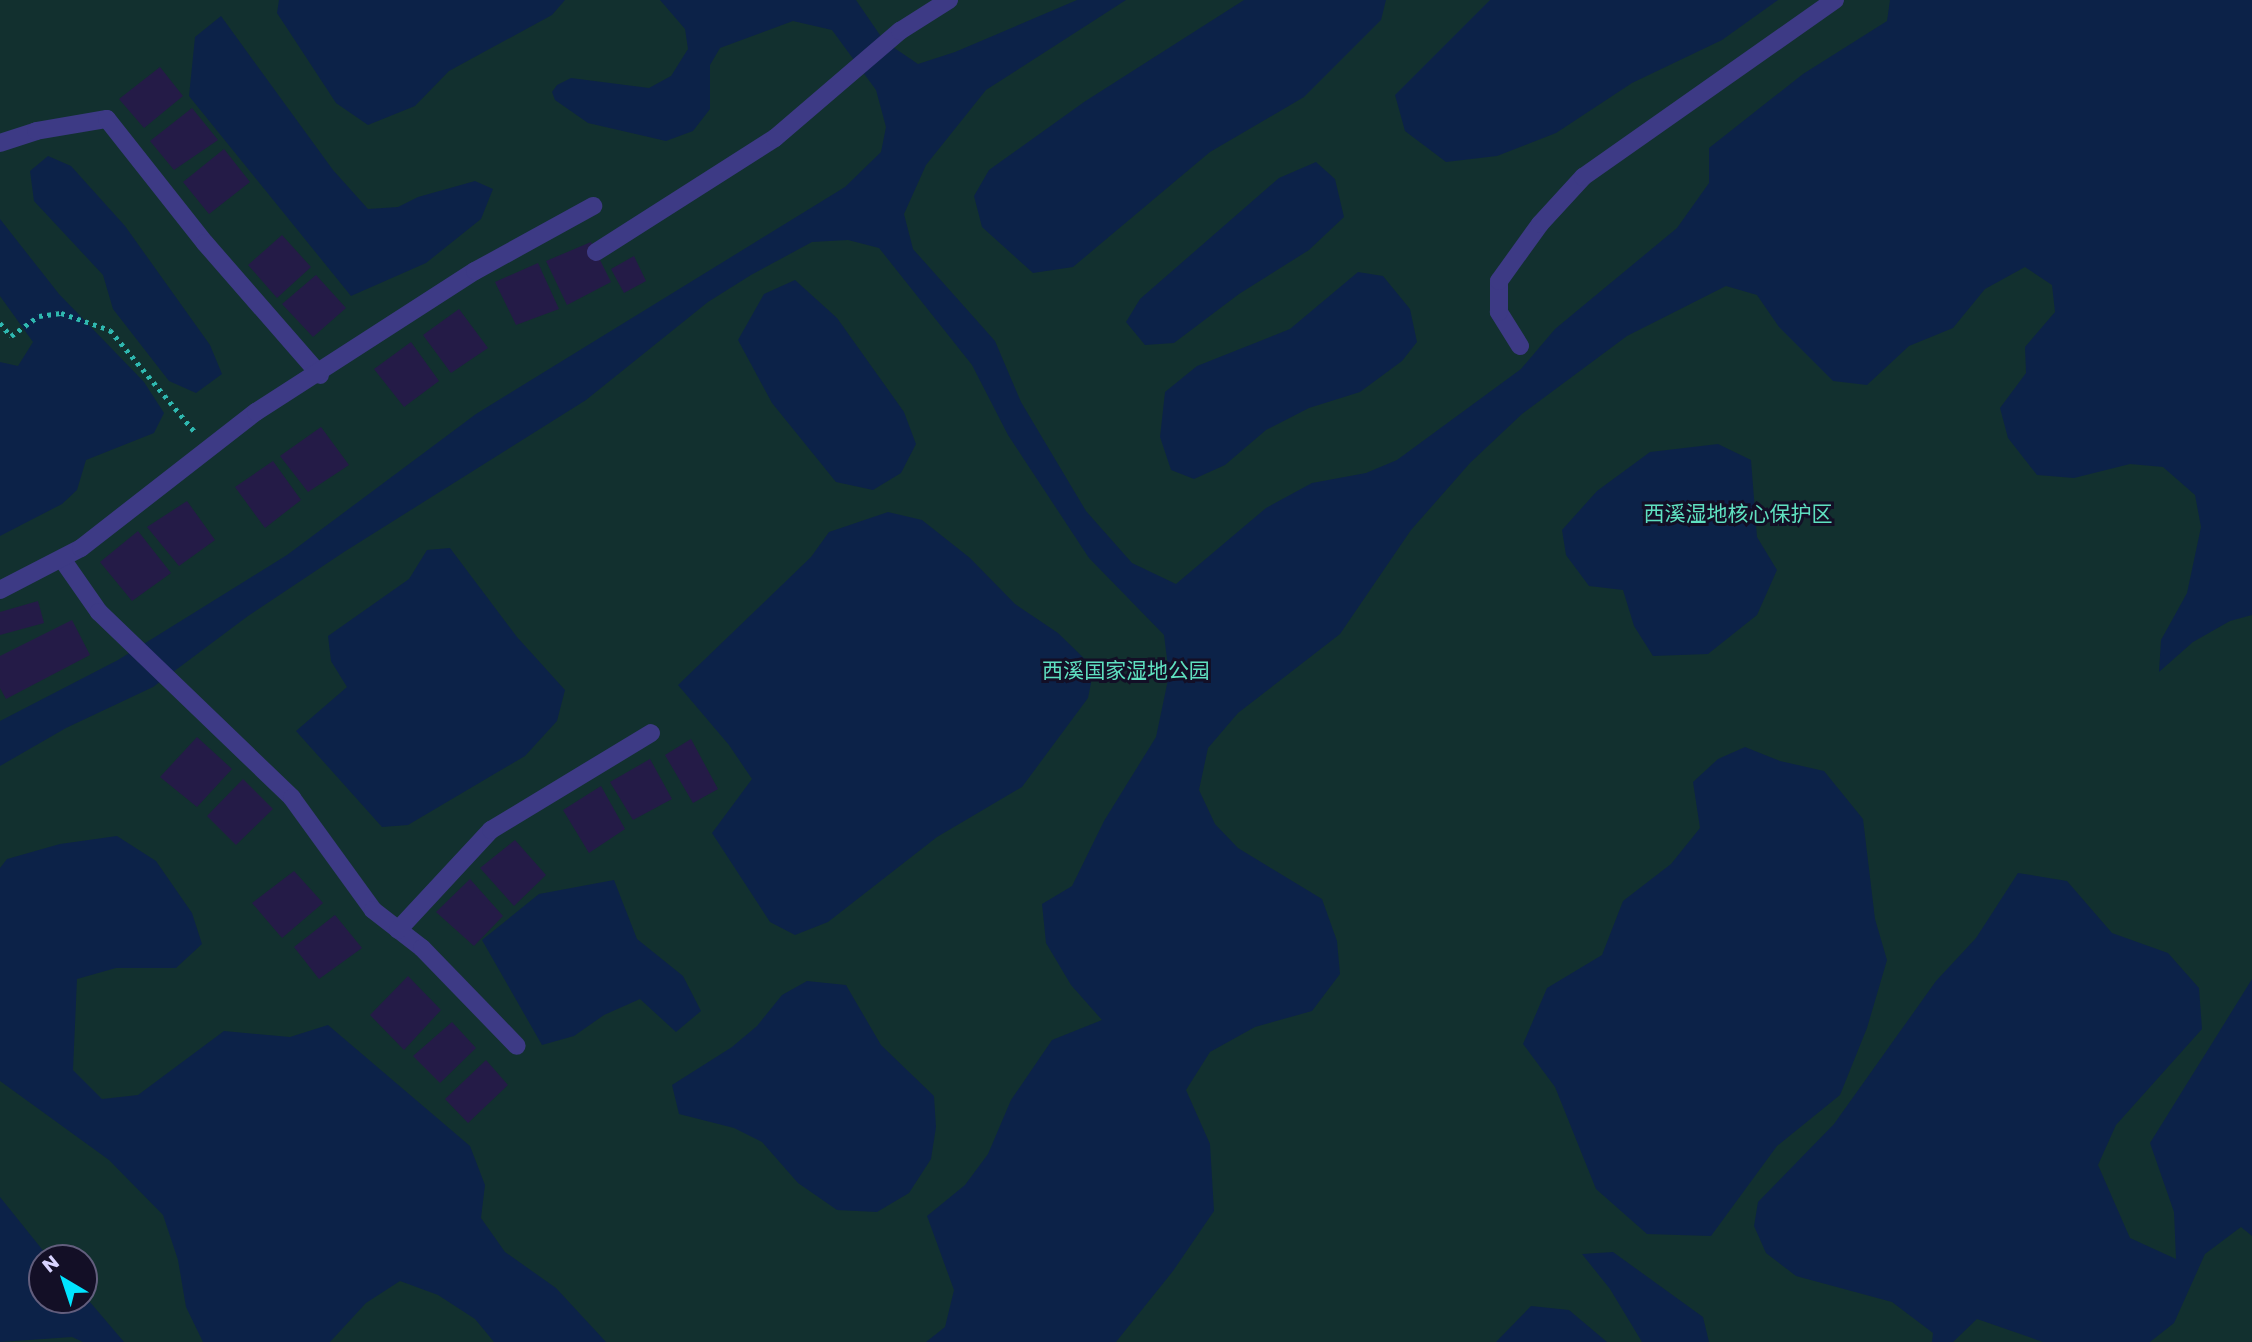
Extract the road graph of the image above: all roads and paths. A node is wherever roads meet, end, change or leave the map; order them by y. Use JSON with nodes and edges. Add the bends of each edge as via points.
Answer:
{"nodes":[{"id":1,"x":949,"y":0,"type":"edge"},
{"id":2,"x":1835,"y":0,"type":"edge"},
{"id":3,"x":0,"y":143,"type":"edge"},
{"id":4,"x":593,"y":206,"type":"dead end"},
{"id":5,"x":596,"y":252,"type":"dead end"},
{"id":6,"x":0,"y":323,"type":"edge"},
{"id":7,"x":1520,"y":346,"type":"dead end"},
{"id":8,"x":320,"y":375,"type":"junction"},
{"id":9,"x":209,"y":450,"type":"junction"},
{"id":10,"x":62,"y":559,"type":"junction"},
{"id":11,"x":0,"y":590,"type":"edge"},
{"id":12,"x":651,"y":733,"type":"dead end"},
{"id":13,"x":398,"y":930,"type":"junction"},
{"id":14,"x":517,"y":1046,"type":"dead end"}],
"edges":[{"from":1,"to":5,"type":"lane","via":[[900,31],[775,138]]},
{"from":2,"to":7,"type":"lane","via":[[1583,177],[1540,224],[1499,281],[1499,312]]},
{"from":3,"to":8,"type":"lane","via":[[36,131],[107,119],[205,243]]},
{"from":4,"to":8,"type":"lane","via":[[475,271]]},
{"from":6,"to":9,"type":"path","via":[[11,336],[39,316],[61,313],[110,330]]},
{"from":8,"to":9,"type":"lane","via":[[256,412]]},
{"from":9,"to":10,"type":"lane"},
{"from":10,"to":11,"type":"lane"},
{"from":10,"to":13,"type":"lane","via":[[99,612],[292,798],[373,910]]},
{"from":12,"to":13,"type":"lane","via":[[491,830]]},
{"from":13,"to":14,"type":"lane","via":[[422,948]]}]}
